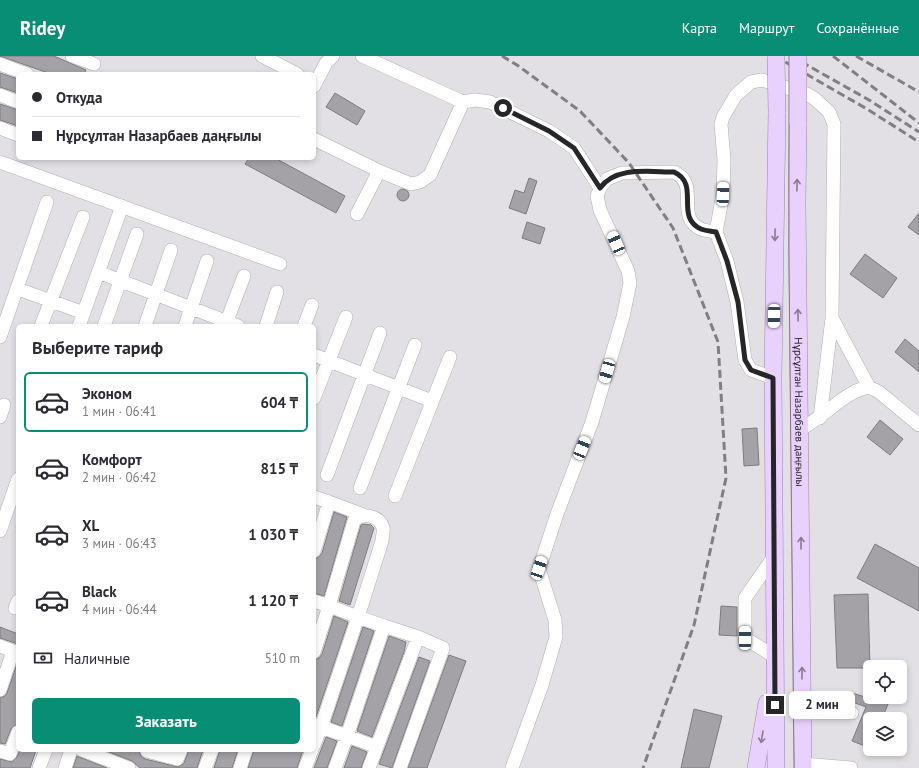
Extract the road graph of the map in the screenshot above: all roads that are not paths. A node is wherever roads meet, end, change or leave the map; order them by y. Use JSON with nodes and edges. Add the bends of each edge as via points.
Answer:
{"nodes":[{"id":1,"x":72,"y":56,"type":"edge"},
{"id":2,"x":262,"y":56,"type":"edge"},
{"id":3,"x":333,"y":56,"type":"edge"},
{"id":4,"x":362,"y":56,"type":"edge"},
{"id":5,"x":776,"y":56,"type":"edge"},
{"id":6,"x":798,"y":56,"type":"edge"},
{"id":7,"x":0,"y":64,"type":"edge"},
{"id":8,"x":93,"y":65,"type":"edge"},
{"id":9,"x":22,"y":72,"type":"edge"},
{"id":10,"x":293,"y":72,"type":"edge"},
{"id":11,"x":316,"y":80,"type":"edge"},
{"id":12,"x":0,"y":95,"type":"edge"},
{"id":13,"x":16,"y":101,"type":"edge"},
{"id":14,"x":463,"y":102,"type":"junction"},
{"id":15,"x":0,"y":128,"type":"edge"},
{"id":16,"x":16,"y":134,"type":"edge"},
{"id":17,"x":316,"y":140,"type":"edge"},
{"id":18,"x":0,"y":162,"type":"edge"},
{"id":19,"x":379,"y":171,"type":"junction"},
{"id":20,"x":600,"y":188,"type":"junction"},
{"id":21,"x":47,"y":202,"type":"dead end"},
{"id":22,"x":122,"y":206,"type":"junction"},
{"id":23,"x":357,"y":214,"type":"dead end"},
{"id":24,"x":83,"y":217,"type":"dead end"},
{"id":25,"x":716,"y":232,"type":"junction"},
{"id":26,"x":137,"y":234,"type":"dead end"},
{"id":27,"x":171,"y":250,"type":"dead end"},
{"id":28,"x":207,"y":261,"type":"dead end"},
{"id":29,"x":280,"y":264,"type":"dead end"},
{"id":30,"x":98,"y":272,"type":"junction"},
{"id":31,"x":244,"y":276,"type":"dead end"},
{"id":32,"x":121,"y":281,"type":"junction"},
{"id":33,"x":18,"y":289,"type":"junction"},
{"id":34,"x":277,"y":292,"type":"dead end"},
{"id":35,"x":157,"y":295,"type":"junction"},
{"id":36,"x":50,"y":301,"type":"junction"},
{"id":37,"x":312,"y":305,"type":"dead end"},
{"id":38,"x":192,"y":308,"type":"junction"},
{"id":39,"x":84,"y":313,"type":"junction"},
{"id":40,"x":346,"y":317,"type":"dead end"},
{"id":41,"x":832,"y":318,"type":"junction"},
{"id":42,"x":41,"y":324,"type":"edge"},
{"id":43,"x":80,"y":324,"type":"edge"},
{"id":44,"x":105,"y":324,"type":"edge"},
{"id":45,"x":146,"y":324,"type":"edge"},
{"id":46,"x":186,"y":324,"type":"edge"},
{"id":47,"x":228,"y":324,"type":"edge"},
{"id":48,"x":230,"y":324,"type":"edge"},
{"id":49,"x":267,"y":324,"type":"edge"},
{"id":50,"x":305,"y":324,"type":"edge"},
{"id":51,"x":380,"y":333,"type":"dead end"},
{"id":52,"x":0,"y":337,"type":"edge"},
{"id":53,"x":415,"y":345,"type":"dead end"},
{"id":54,"x":316,"y":357,"type":"edge"},
{"id":55,"x":450,"y":357,"type":"dead end"},
{"id":56,"x":329,"y":361,"type":"junction"},
{"id":57,"x":364,"y":375,"type":"junction"},
{"id":58,"x":773,"y":378,"type":"junction"},
{"id":59,"x":869,"y":387,"type":"junction"},
{"id":60,"x":399,"y":388,"type":"junction"},
{"id":61,"x":316,"y":393,"type":"edge"},
{"id":62,"x":432,"y":401,"type":"junction"},
{"id":63,"x":820,"y":418,"type":"junction"},
{"id":64,"x":919,"y":425,"type":"edge"},
{"id":65,"x":800,"y":429,"type":"junction"},
{"id":66,"x":327,"y":475,"type":"dead end"},
{"id":67,"x":16,"y":483,"type":"edge"},
{"id":68,"x":360,"y":488,"type":"dead end"},
{"id":69,"x":395,"y":496,"type":"dead end"},
{"id":70,"x":316,"y":498,"type":"edge"},
{"id":71,"x":10,"y":499,"type":"edge"},
{"id":72,"x":329,"y":502,"type":"junction"},
{"id":73,"x":364,"y":515,"type":"junction"},
{"id":74,"x":0,"y":531,"type":"edge"},
{"id":75,"x":316,"y":544,"type":"edge"},
{"id":76,"x":775,"y":555,"type":"junction"},
{"id":77,"x":316,"y":602,"type":"edge"},
{"id":78,"x":329,"y":606,"type":"junction"},
{"id":79,"x":358,"y":616,"type":"junction"},
{"id":80,"x":384,"y":626,"type":"junction"},
{"id":81,"x":418,"y":637,"type":"junction"},
{"id":82,"x":0,"y":646,"type":"edge"},
{"id":83,"x":316,"y":646,"type":"edge"},
{"id":84,"x":16,"y":652,"type":"edge"},
{"id":85,"x":775,"y":657,"type":"junction"},
{"id":86,"x":0,"y":690,"type":"edge"},
{"id":87,"x":802,"y":713,"type":"junction"},
{"id":88,"x":852,"y":713,"type":"dead end"},
{"id":89,"x":318,"y":726,"type":"edge"},
{"id":90,"x":347,"y":736,"type":"junction"},
{"id":91,"x":16,"y":738,"type":"edge"},
{"id":92,"x":377,"y":746,"type":"junction"},
{"id":93,"x":0,"y":751,"type":"edge"},
{"id":94,"x":45,"y":752,"type":"edge"},
{"id":95,"x":70,"y":752,"type":"edge"},
{"id":96,"x":87,"y":752,"type":"edge"},
{"id":97,"x":154,"y":752,"type":"edge"},
{"id":98,"x":180,"y":752,"type":"edge"},
{"id":99,"x":211,"y":752,"type":"edge"},
{"id":100,"x":245,"y":752,"type":"edge"},
{"id":101,"x":311,"y":752,"type":"edge"},
{"id":102,"x":803,"y":766,"type":"edge"},
{"id":103,"x":372,"y":767,"type":"edge"},
{"id":104,"x":39,"y":768,"type":"edge"},
{"id":105,"x":64,"y":768,"type":"edge"},
{"id":106,"x":129,"y":768,"type":"edge"},
{"id":107,"x":205,"y":768,"type":"edge"},
{"id":108,"x":240,"y":768,"type":"edge"},
{"id":109,"x":305,"y":768,"type":"edge"},
{"id":110,"x":335,"y":768,"type":"edge"},
{"id":111,"x":400,"y":768,"type":"edge"},
{"id":112,"x":512,"y":768,"type":"edge"},
{"id":113,"x":756,"y":768,"type":"edge"},
{"id":114,"x":776,"y":768,"type":"edge"},
{"id":115,"x":852,"y":768,"type":"edge"}],
"edges":[{"from":1,"to":8,"type":"street"},
{"from":2,"to":10,"type":"street"},
{"from":3,"to":11,"type":"street"},
{"from":4,"to":14,"type":"street"},
{"from":5,"to":58,"type":"main road","one_way":true,"bridge":true},
{"from":65,"to":6,"type":"main road","name":"Нұрсұлтан Назарбаев даңғылы","one_way":true,"bridge":true,"via":[[796,203]]},
{"from":7,"to":9,"type":"street"},
{"from":12,"to":13,"type":"street"},
{"from":14,"to":19,"type":"street","via":[[430,175],[412,184]]},
{"from":14,"to":20,"type":"street","via":[[490,102],[549,131],[574,148]]},
{"from":15,"to":16,"type":"street"},
{"from":17,"to":19,"type":"street"},
{"from":18,"to":22,"type":"street"},
{"from":19,"to":23,"type":"street"},
{"from":20,"to":25,"type":"street","via":[[606,179],[622,173],[674,172],[682,176],[687,183],[688,214],[696,220],[701,229]]},
{"from":20,"to":112,"type":"street","via":[[597,196],[600,210],[628,271],[630,283],[623,317],[592,422],[539,568],[555,620],[556,637]]},
{"from":21,"to":33,"type":"street"},
{"from":22,"to":29,"type":"street"},
{"from":22,"to":30,"type":"street"},
{"from":24,"to":36,"type":"street"},
{"from":25,"to":41,"type":"street","via":[[723,194],[721,124],[736,95],[751,82],[762,80],[807,94],[815,99],[829,112],[835,130]]},
{"from":25,"to":58,"type":"street","via":[[738,302],[745,360],[751,370]]},
{"from":26,"to":32,"type":"street"},
{"from":27,"to":35,"type":"street"},
{"from":28,"to":38,"type":"street"},
{"from":30,"to":32,"type":"street"},
{"from":30,"to":39,"type":"street"},
{"from":31,"to":48,"type":"street"},
{"from":32,"to":35,"type":"street"},
{"from":32,"to":44,"type":"street"},
{"from":33,"to":36,"type":"street"},
{"from":33,"to":52,"type":"street"},
{"from":34,"to":49,"type":"street"},
{"from":35,"to":38,"type":"street"},
{"from":35,"to":45,"type":"street"},
{"from":36,"to":39,"type":"street"},
{"from":36,"to":42,"type":"street"},
{"from":37,"to":50,"type":"street"},
{"from":38,"to":46,"type":"street"},
{"from":38,"to":47,"type":"street"},
{"from":39,"to":43,"type":"street"},
{"from":40,"to":56,"type":"street"},
{"from":41,"to":59,"type":"street"},
{"from":41,"to":63,"type":"street"},
{"from":51,"to":57,"type":"street"},
{"from":53,"to":60,"type":"street"},
{"from":54,"to":56,"type":"street"},
{"from":55,"to":62,"type":"street"},
{"from":56,"to":57,"type":"street"},
{"from":56,"to":61,"type":"street"},
{"from":57,"to":60,"type":"street"},
{"from":57,"to":66,"type":"street"},
{"from":58,"to":76,"type":"main road"},
{"from":59,"to":63,"type":"street","via":[[853,392]]},
{"from":59,"to":64,"type":"street","via":[[879,392]]},
{"from":60,"to":62,"type":"street"},
{"from":60,"to":68,"type":"street"},
{"from":62,"to":69,"type":"street"},
{"from":63,"to":65,"type":"street"},
{"from":87,"to":65,"type":"main road","name":"Нұрсұлтан Назарбаев даңғылы","one_way":true},
{"from":67,"to":71,"type":"street"},
{"from":70,"to":72,"type":"street"},
{"from":71,"to":74,"type":"street"},
{"from":72,"to":73,"type":"street"},
{"from":72,"to":75,"type":"street"},
{"from":73,"to":78,"type":"street","via":[[357,516],[354,521]]},
{"from":73,"to":79,"type":"street","via":[[378,520],[383,528],[382,541]]},
{"from":76,"to":85,"type":"main road"},
{"from":76,"to":85,"type":"street","via":[[745,598],[745,638]]},
{"from":77,"to":78,"type":"street"},
{"from":78,"to":79,"type":"street"},
{"from":78,"to":83,"type":"street"},
{"from":79,"to":80,"type":"street"},
{"from":79,"to":89,"type":"street"},
{"from":80,"to":81,"type":"street"},
{"from":80,"to":90,"type":"street"},
{"from":81,"to":92,"type":"street"},
{"from":81,"to":111,"type":"street","via":[[443,648]]},
{"from":82,"to":84,"type":"street"},
{"from":84,"to":86,"type":"street"},
{"from":85,"to":113,"type":"main road","one_way":true},
{"from":85,"to":114,"type":"main road"},
{"from":87,"to":88,"type":"street"},
{"from":87,"to":102,"type":"main road","name":"Нұрсұлтан Назарбаев даңғылы"},
{"from":89,"to":90,"type":"street"},
{"from":90,"to":92,"type":"street"},
{"from":90,"to":110,"type":"street"},
{"from":91,"to":93,"type":"street","via":[[10,754]]},
{"from":92,"to":103,"type":"street"},
{"from":94,"to":104,"type":"street"},
{"from":95,"to":105,"type":"street"},
{"from":96,"to":106,"type":"street"},
{"from":97,"to":98,"type":"street","via":[[178,759]]},
{"from":99,"to":107,"type":"street"},
{"from":100,"to":108,"type":"street"},
{"from":101,"to":109,"type":"street"},
{"from":102,"to":115,"type":"street"}]}
